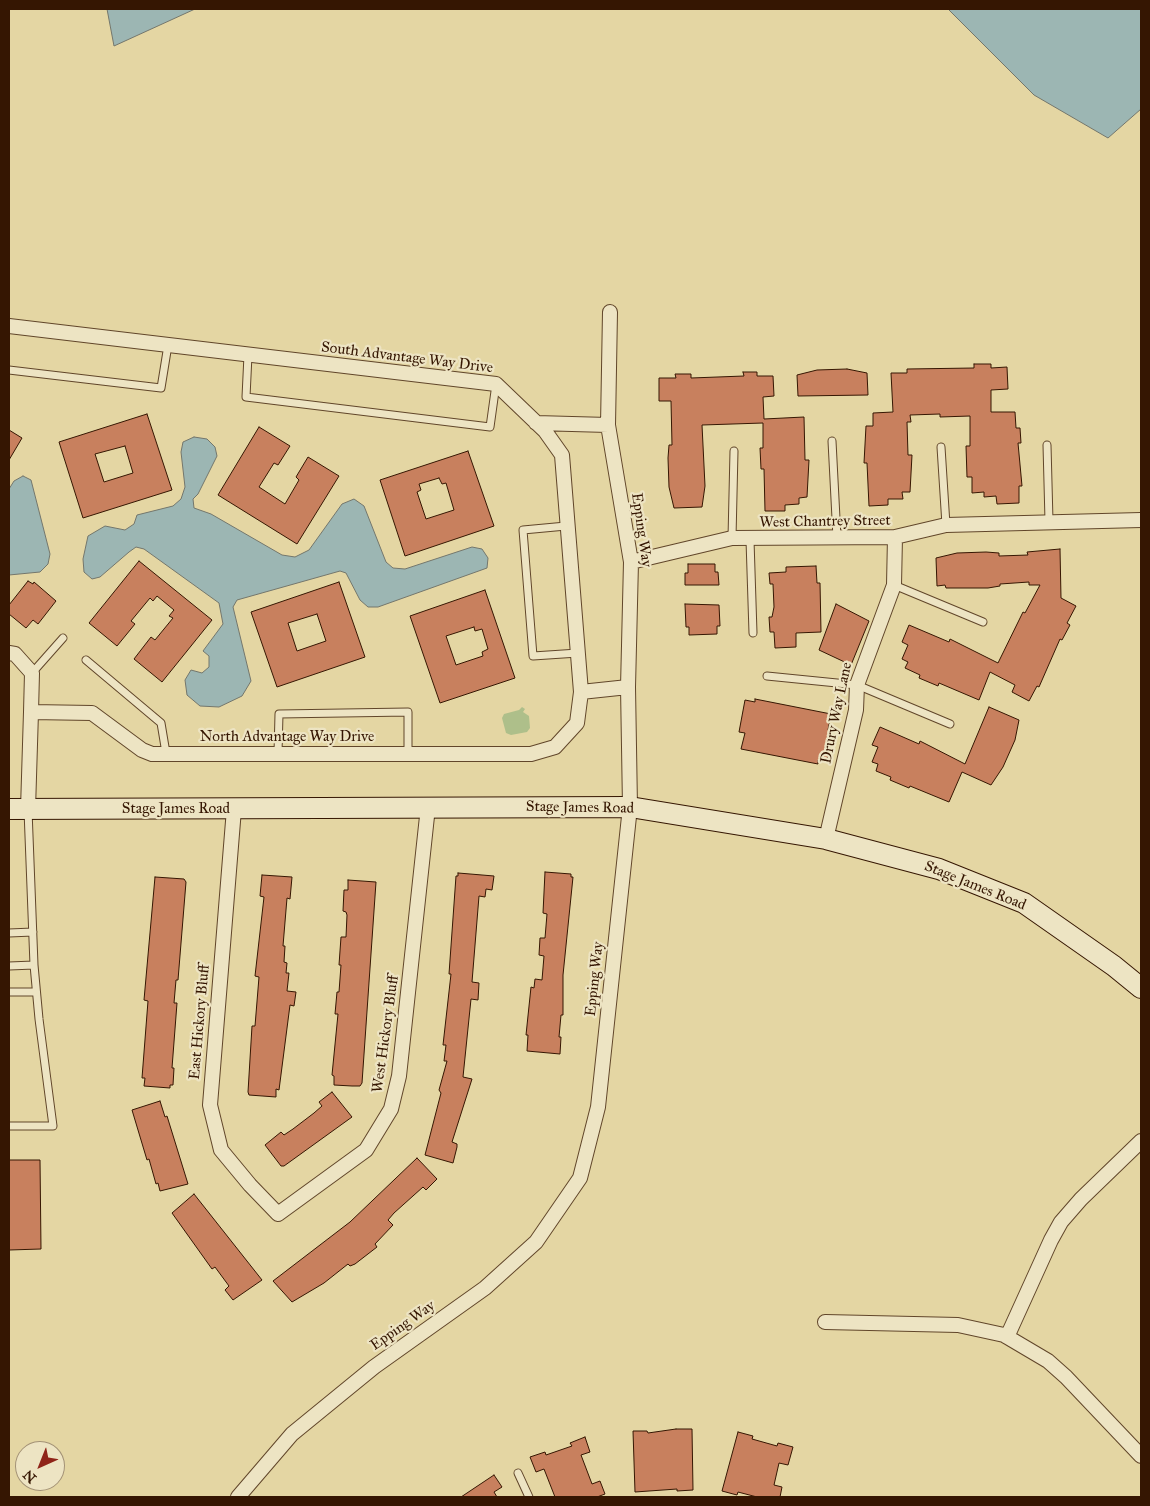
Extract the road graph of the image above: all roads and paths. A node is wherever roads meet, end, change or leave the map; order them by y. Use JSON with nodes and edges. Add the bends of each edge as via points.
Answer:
{"nodes":[{"id":1,"x":610,"y":312,"type":"dead end"},
{"id":2,"x":9,"y":326,"type":"edge"},
{"id":3,"x":168,"y":345,"type":"junction"},
{"id":4,"x":248,"y":355,"type":"junction"},
{"id":5,"x":9,"y":370,"type":"edge"},
{"id":6,"x":496,"y":384,"type":"junction"},
{"id":7,"x":536,"y":423,"type":"junction"},
{"id":8,"x":608,"y":425,"type":"junction"},
{"id":9,"x":832,"y":441,"type":"dead end"},
{"id":10,"x":1047,"y":445,"type":"dead end"},
{"id":11,"x":941,"y":447,"type":"dead end"},
{"id":12,"x":734,"y":451,"type":"dead end"},
{"id":13,"x":1141,"y":520,"type":"edge"},
{"id":14,"x":1049,"y":521,"type":"junction"},
{"id":15,"x":946,"y":525,"type":"junction"},
{"id":16,"x":566,"y":526,"type":"junction"},
{"id":17,"x":895,"y":537,"type":"junction"},
{"id":18,"x":732,"y":538,"type":"junction"},
{"id":19,"x":837,"y":538,"type":"junction"},
{"id":20,"x":750,"y":540,"type":"junction"},
{"id":21,"x":631,"y":562,"type":"junction"},
{"id":22,"x":894,"y":585,"type":"junction"},
{"id":23,"x":983,"y":622,"type":"dead end"},
{"id":24,"x":753,"y":633,"type":"dead end"},
{"id":25,"x":63,"y":638,"type":"dead end"},
{"id":26,"x":9,"y":653,"type":"edge"},
{"id":27,"x":578,"y":653,"type":"junction"},
{"id":28,"x":86,"y":660,"type":"dead end"},
{"id":29,"x":32,"y":673,"type":"junction"},
{"id":30,"x":768,"y":676,"type":"dead end"},
{"id":31,"x":857,"y":685,"type":"junction"},
{"id":32,"x":628,"y":687,"type":"junction"},
{"id":33,"x":581,"y":692,"type":"junction"},
{"id":34,"x":31,"y":712,"type":"junction"},
{"id":35,"x":950,"y":724,"type":"dead end"},
{"id":36,"x":555,"y":747,"type":"joint"},
{"id":37,"x":166,"y":753,"type":"junction"},
{"id":38,"x":408,"y":753,"type":"junction"},
{"id":39,"x":278,"y":754,"type":"junction"},
{"id":40,"x":428,"y":807,"type":"junction"},
{"id":41,"x":630,"y":807,"type":"junction"},
{"id":42,"x":18,"y":809,"type":"edge"},
{"id":43,"x":234,"y":809,"type":"junction"},
{"id":44,"x":826,"y":839,"type":"junction"},
{"id":45,"x":33,"y":932,"type":"junction"},
{"id":46,"x":9,"y":933,"type":"edge"},
{"id":47,"x":34,"y":965,"type":"junction"},
{"id":48,"x":9,"y":966,"type":"edge"},
{"id":49,"x":1141,"y":988,"type":"edge"},
{"id":50,"x":9,"y":992,"type":"edge"},
{"id":51,"x":36,"y":992,"type":"junction"},
{"id":52,"x":9,"y":1126,"type":"edge"},
{"id":53,"x":1141,"y":1141,"type":"edge"},
{"id":54,"x":278,"y":1214,"type":"joint"},
{"id":55,"x":825,"y":1322,"type":"dead end"},
{"id":56,"x":1007,"y":1337,"type":"junction"},
{"id":57,"x":1141,"y":1456,"type":"edge"},
{"id":58,"x":518,"y":1472,"type":"dead end"},
{"id":59,"x":238,"y":1497,"type":"edge"},
{"id":60,"x":529,"y":1497,"type":"edge"}],
"edges":[{"from":1,"to":8,"type":"street","name":"Epping Way"},
{"from":2,"to":3,"type":"street","name":"South Advantage Way Drive"},
{"from":3,"to":4,"type":"street","name":"South Advantage Way Drive"},
{"from":3,"to":5,"type":"lane","via":[[161,388]]},
{"from":4,"to":6,"type":"street","name":"South Advantage Way Drive"},
{"from":4,"to":6,"type":"lane","via":[[246,397],[490,427]]},
{"from":6,"to":7,"type":"street","name":"South Advantage Way Drive"},
{"from":7,"to":8,"type":"street"},
{"from":7,"to":16,"type":"street","name":"South Advantage Way Drive","via":[[562,455]]},
{"from":8,"to":21,"type":"street","name":"Epping Way"},
{"from":9,"to":19,"type":"lane"},
{"from":10,"to":14,"type":"lane"},
{"from":11,"to":15,"type":"lane"},
{"from":12,"to":18,"type":"lane"},
{"from":13,"to":14,"type":"street","name":"West Chantrey Street"},
{"from":14,"to":15,"type":"street","name":"West Chantrey Street"},
{"from":15,"to":17,"type":"street","name":"West Chantrey Street"},
{"from":16,"to":27,"type":"street","name":"South Advantage Way Drive"},
{"from":16,"to":27,"type":"lane","via":[[523,530],[533,656]]},
{"from":17,"to":19,"type":"street","name":"West Chantrey Street"},
{"from":17,"to":22,"type":"street","name":"Drury Way Lane"},
{"from":18,"to":20,"type":"street","name":"West Chantrey Street"},
{"from":18,"to":21,"type":"street","name":"West Chantrey Street"},
{"from":19,"to":20,"type":"street","name":"West Chantrey Street"},
{"from":20,"to":24,"type":"lane"},
{"from":21,"to":32,"type":"street","name":"Epping Way"},
{"from":22,"to":23,"type":"lane"},
{"from":22,"to":31,"type":"street","name":"Drury Way Lane"},
{"from":25,"to":29,"type":"lane"},
{"from":26,"to":29,"type":"street","via":[[15,654]]},
{"from":27,"to":33,"type":"street","name":"South Advantage Way Drive"},
{"from":28,"to":37,"type":"lane","via":[[161,723]]},
{"from":29,"to":34,"type":"street"},
{"from":30,"to":31,"type":"lane"},
{"from":31,"to":35,"type":"lane"},
{"from":31,"to":44,"type":"street","name":"Drury Way Lane","via":[[856,710]]},
{"from":32,"to":33,"type":"street"},
{"from":32,"to":41,"type":"street","name":"Epping Way"},
{"from":33,"to":36,"type":"street","name":"South Advantage Way Drive","via":[[577,723]]},
{"from":34,"to":37,"type":"street","name":"North Advantage Way Drive","via":[[92,713],[142,750],[152,754]]},
{"from":34,"to":42,"type":"street"},
{"from":36,"to":38,"type":"street","name":"North Advantage Way Drive","via":[[530,754]]},
{"from":37,"to":39,"type":"street","name":"North Advantage Way Drive"},
{"from":38,"to":39,"type":"street","name":"North Advantage Way Drive"},
{"from":38,"to":39,"type":"lane","via":[[408,712],[279,714]]},
{"from":40,"to":41,"type":"main road","name":"Stage James Road"},
{"from":40,"to":43,"type":"main road","name":"Stage James Road"},
{"from":40,"to":54,"type":"street","name":"West Hickory Bluff","via":[[399,1076],[391,1109],[366,1150]]},
{"from":41,"to":44,"type":"main road","name":"Stage James Road"},
{"from":41,"to":59,"type":"street","name":"Epping Way","via":[[598,1107],[580,1178],[536,1242],[485,1288],[374,1366],[292,1434]]},
{"from":42,"to":43,"type":"main road","name":"Stage James Road"},
{"from":42,"to":45,"type":"lane"},
{"from":43,"to":54,"type":"street","name":"East Hickory Bluff","via":[[210,1105],[221,1150]]},
{"from":44,"to":49,"type":"main road","name":"Stage James Road","via":[[940,869],[1024,903]]},
{"from":45,"to":46,"type":"lane"},
{"from":45,"to":47,"type":"lane"},
{"from":47,"to":48,"type":"lane"},
{"from":47,"to":51,"type":"lane"},
{"from":50,"to":51,"type":"lane"},
{"from":51,"to":52,"type":"lane","via":[[54,1126]]},
{"from":53,"to":56,"type":"street","via":[[1081,1199],[1058,1227]]},
{"from":55,"to":56,"type":"street","via":[[958,1325]]},
{"from":56,"to":57,"type":"street","via":[[1066,1377]]},
{"from":58,"to":60,"type":"lane"}]}
